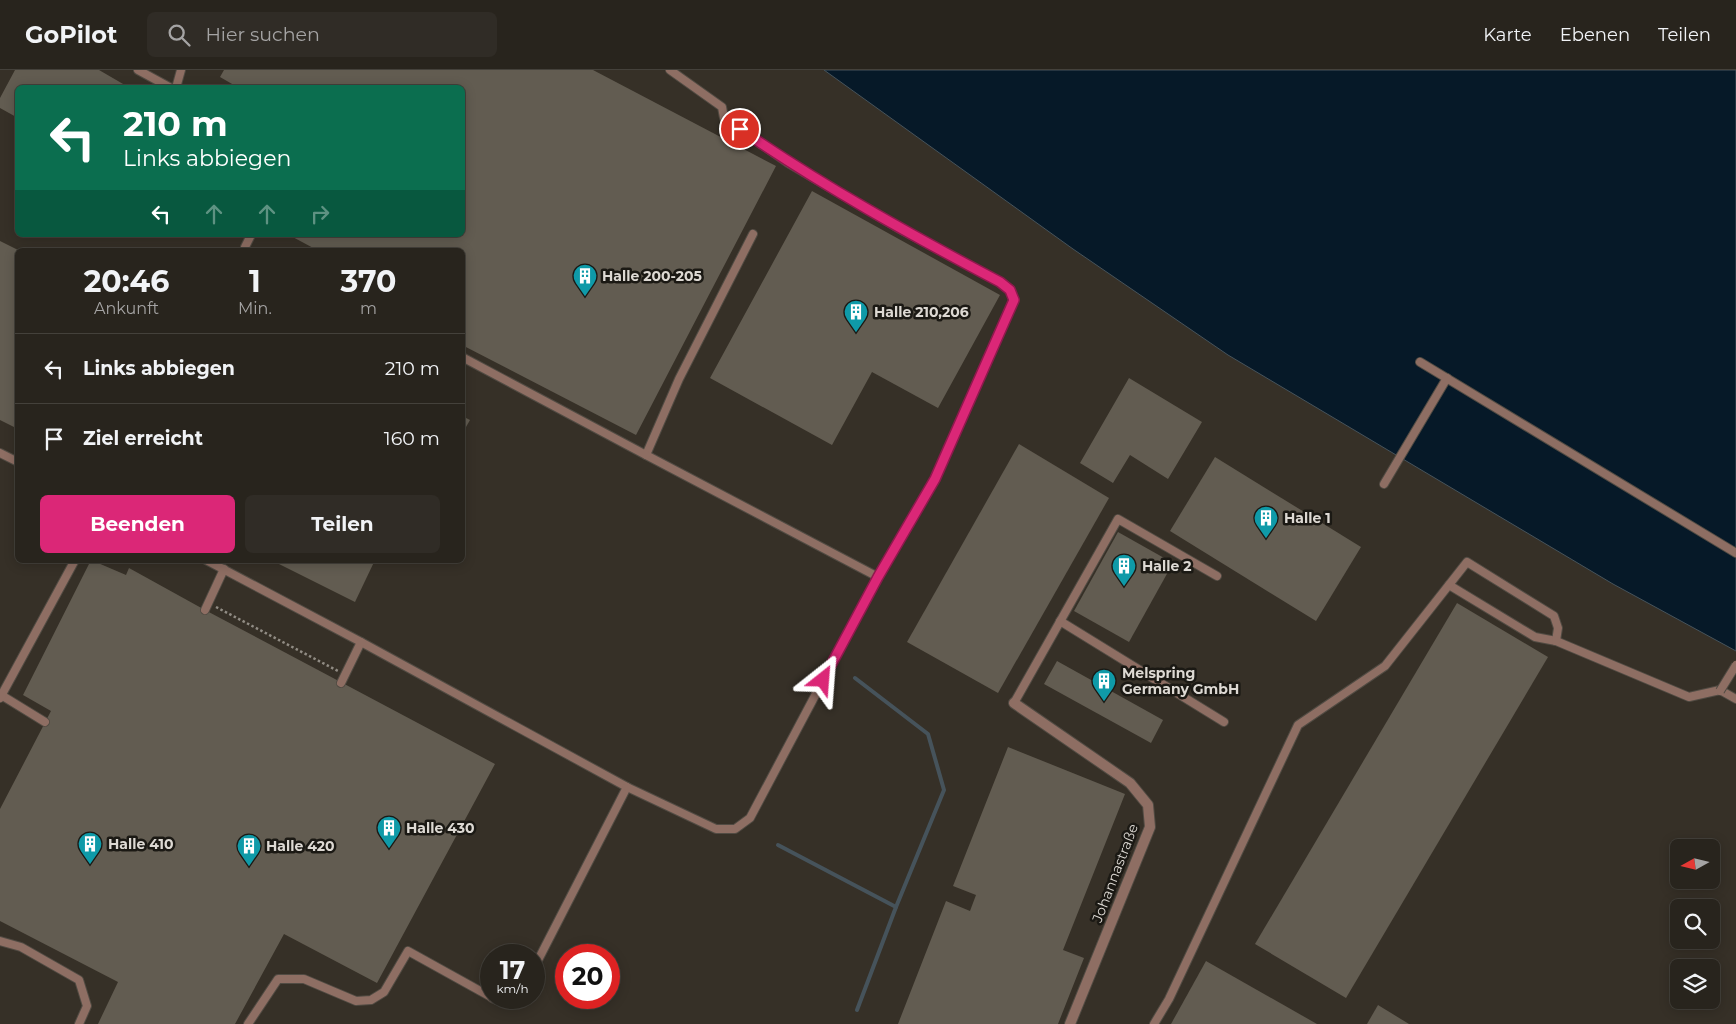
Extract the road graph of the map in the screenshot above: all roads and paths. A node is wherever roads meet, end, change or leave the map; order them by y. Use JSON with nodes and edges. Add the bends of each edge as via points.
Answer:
{"nodes":[{"id":1,"x":138,"y":70,"type":"edge"},
{"id":2,"x":182,"y":70,"type":"edge"},
{"id":3,"x":670,"y":70,"type":"edge"},
{"id":4,"x":166,"y":85,"type":"edge"},
{"id":5,"x":177,"y":85,"type":"edge"},
{"id":6,"x":753,"y":234,"type":"dead end"},
{"id":7,"x":465,"y":359,"type":"edge"},
{"id":8,"x":1420,"y":362,"type":"dead end"},
{"id":9,"x":1447,"y":378,"type":"junction"},
{"id":10,"x":0,"y":453,"type":"edge"},
{"id":11,"x":646,"y":455,"type":"junction"},
{"id":12,"x":15,"y":460,"type":"edge"},
{"id":13,"x":1384,"y":484,"type":"dead end"},
{"id":14,"x":1736,"y":553,"type":"edge"},
{"id":15,"x":73,"y":563,"type":"edge"},
{"id":16,"x":212,"y":563,"type":"edge"},
{"id":17,"x":224,"y":569,"type":"junction"},
{"id":18,"x":1217,"y":576,"type":"dead end"},
{"id":19,"x":878,"y":577,"type":"junction"},
{"id":20,"x":1449,"y":585,"type":"junction"},
{"id":21,"x":207,"y":607,"type":"joint"},
{"id":22,"x":1060,"y":621,"type":"junction"},
{"id":23,"x":1556,"y":641,"type":"junction"},
{"id":24,"x":361,"y":642,"type":"junction"},
{"id":25,"x":1736,"y":665,"type":"edge"},
{"id":26,"x":346,"y":675,"type":"junction"},
{"id":27,"x":342,"y":683,"type":"dead end"},
{"id":28,"x":1720,"y":690,"type":"junction"},
{"id":29,"x":1,"y":697,"type":"edge"},
{"id":30,"x":1736,"y":699,"type":"edge"},
{"id":31,"x":1014,"y":703,"type":"joint"},
{"id":32,"x":45,"y":722,"type":"dead end"},
{"id":33,"x":1224,"y":722,"type":"dead end"},
{"id":34,"x":627,"y":787,"type":"junction"},
{"id":35,"x":0,"y":941,"type":"edge"},
{"id":36,"x":545,"y":947,"type":"edge"},
{"id":37,"x":480,"y":990,"type":"edge"},
{"id":38,"x":79,"y":1024,"type":"edge"},
{"id":39,"x":248,"y":1024,"type":"edge"},
{"id":40,"x":1070,"y":1024,"type":"edge"},
{"id":41,"x":1154,"y":1024,"type":"edge"}],
"edges":[{"from":1,"to":4,"type":"lane"},
{"from":2,"to":5,"type":"lane"},
{"from":3,"to":19,"type":"lane","via":[[722,107],[724,118],[788,162],[1010,290],[1014,300],[935,479]]},
{"from":6,"to":11,"type":"lane","via":[[680,379]]},
{"from":7,"to":11,"type":"lane"},
{"from":8,"to":9,"type":"lane"},
{"from":9,"to":13,"type":"lane"},
{"from":9,"to":14,"type":"lane"},
{"from":10,"to":12,"type":"lane"},
{"from":11,"to":19,"type":"lane"},
{"from":15,"to":29,"type":"lane"},
{"from":16,"to":17,"type":"lane"},
{"from":17,"to":21,"type":"lane"},
{"from":17,"to":24,"type":"lane"},
{"from":18,"to":22,"type":"lane","via":[[1118,519]]},
{"from":19,"to":34,"type":"lane","via":[[750,818],[735,829],[716,828]]},
{"from":20,"to":23,"type":"lane","via":[[1535,637]]},
{"from":20,"to":23,"type":"lane","via":[[1467,562],[1554,616],[1558,628]]},
{"from":20,"to":41,"type":"lane","via":[[1385,666],[1298,725]]},
{"from":21,"to":26,"type":"path"},
{"from":22,"to":31,"type":"lane"},
{"from":22,"to":33,"type":"lane"},
{"from":23,"to":28,"type":"lane","via":[[1689,698]]},
{"from":24,"to":26,"type":"lane"},
{"from":24,"to":34,"type":"lane"},
{"from":25,"to":28,"type":"lane","bridge":true},
{"from":26,"to":27,"type":"lane"},
{"from":28,"to":30,"type":"lane"},
{"from":29,"to":32,"type":"lane"},
{"from":31,"to":40,"type":"street","name":"Johannastraße","via":[[1130,783],[1148,805],[1150,827]]},
{"from":34,"to":36,"type":"lane"},
{"from":35,"to":38,"type":"lane","via":[[20,947],[79,980],[87,1006]]},
{"from":37,"to":39,"type":"lane","via":[[408,951],[384,992],[371,1000],[356,1001],[304,978],[278,979]]}]}
